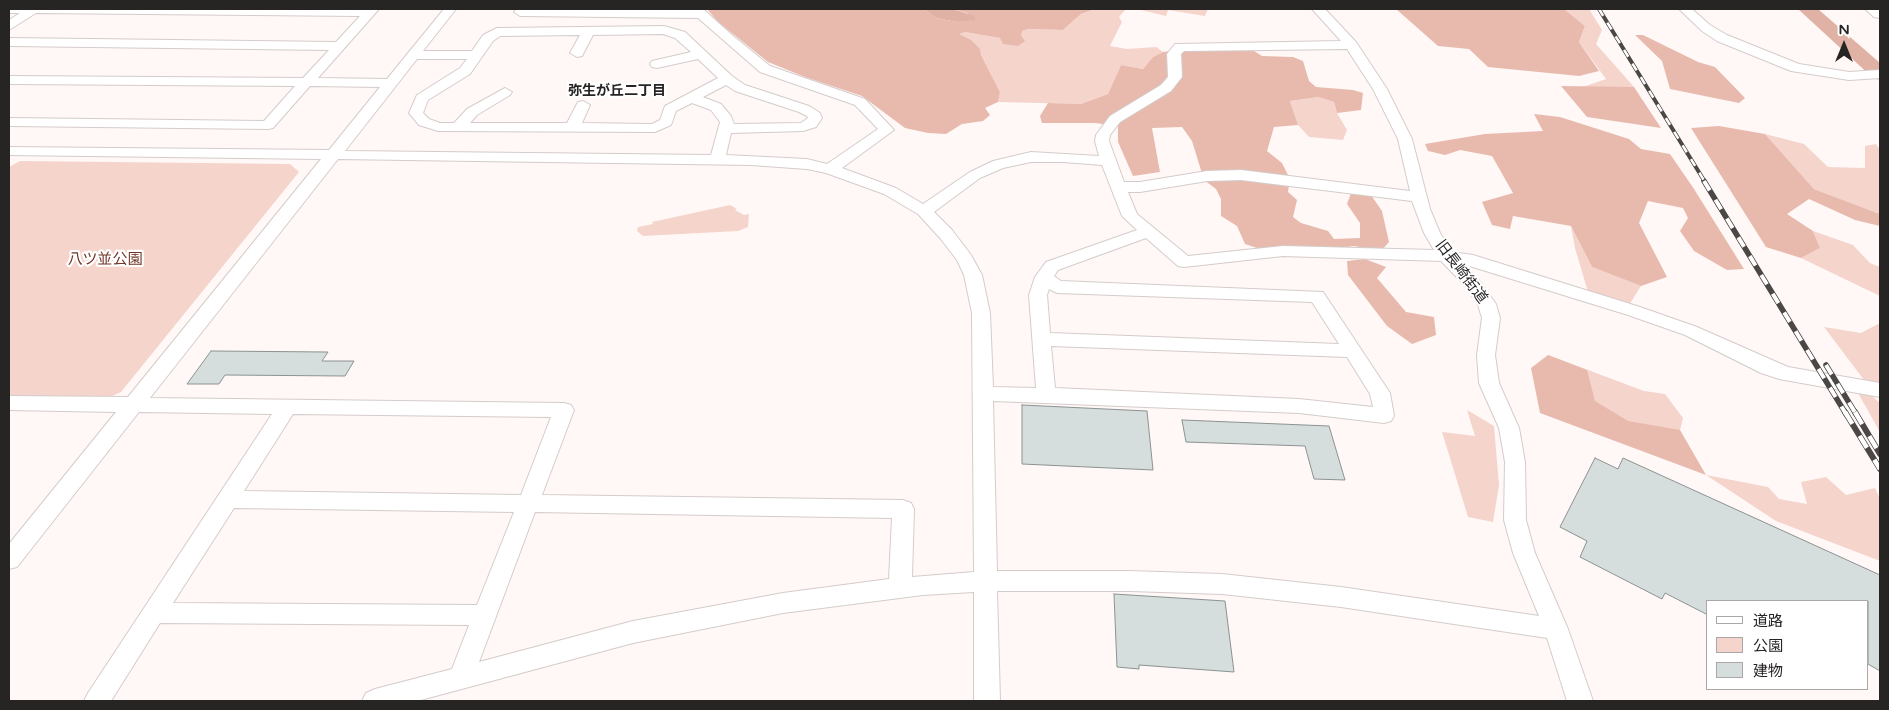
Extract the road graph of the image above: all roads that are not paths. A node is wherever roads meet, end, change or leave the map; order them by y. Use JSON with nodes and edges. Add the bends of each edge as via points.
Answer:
{"nodes":[{"id":1,"x":9,"y":9,"type":"edge"},
{"id":2,"x":33,"y":9,"type":"edge"},
{"id":3,"x":450,"y":9,"type":"edge"},
{"id":4,"x":523,"y":9,"type":"edge"},
{"id":5,"x":1318,"y":9,"type":"edge"},
{"id":6,"x":1685,"y":9,"type":"edge"},
{"id":7,"x":1874,"y":9,"type":"edge"},
{"id":8,"x":203,"y":10,"type":"edge"},
{"id":9,"x":371,"y":10,"type":"edge"},
{"id":10,"x":698,"y":11,"type":"edge"},
{"id":11,"x":1880,"y":13,"type":"edge"},
{"id":12,"x":9,"y":26,"type":"edge"},
{"id":13,"x":589,"y":30,"type":"junction"},
{"id":14,"x":9,"y":42,"type":"edge"},
{"id":15,"x":1350,"y":45,"type":"junction"},
{"id":16,"x":339,"y":46,"type":"junction"},
{"id":17,"x":577,"y":53,"type":"dead end"},
{"id":18,"x":701,"y":54,"type":"junction"},
{"id":19,"x":413,"y":55,"type":"junction"},
{"id":20,"x":476,"y":55,"type":"junction"},
{"id":21,"x":657,"y":64,"type":"dead end"},
{"id":22,"x":1877,"y":75,"type":"edge"},
{"id":23,"x":727,"y":79,"type":"junction"},
{"id":24,"x":9,"y":80,"type":"edge"},
{"id":25,"x":305,"y":82,"type":"junction"},
{"id":26,"x":391,"y":83,"type":"junction"},
{"id":27,"x":505,"y":92,"type":"dead end"},
{"id":28,"x":692,"y":98,"type":"junction"},
{"id":29,"x":583,"y":105,"type":"dead end"},
{"id":30,"x":9,"y":122,"type":"edge"},
{"id":31,"x":55,"y":123,"type":"junction"},
{"id":32,"x":457,"y":128,"type":"junction"},
{"id":33,"x":572,"y":129,"type":"junction"},
{"id":34,"x":726,"y":129,"type":"junction"},
{"id":35,"x":13,"y":155,"type":"edge"},
{"id":36,"x":333,"y":155,"type":"junction"},
{"id":37,"x":717,"y":159,"type":"junction"},
{"id":38,"x":1108,"y":161,"type":"junction"},
{"id":39,"x":830,"y":169,"type":"junction"},
{"id":40,"x":1119,"y":187,"type":"junction"},
{"id":41,"x":1419,"y":197,"type":"junction"},
{"id":42,"x":924,"y":211,"type":"junction"},
{"id":43,"x":1148,"y":232,"type":"junction"},
{"id":44,"x":1446,"y":256,"type":"junction"},
{"id":45,"x":1044,"y":278,"type":"junction"},
{"id":46,"x":1042,"y":339,"type":"junction"},
{"id":47,"x":1353,"y":351,"type":"junction"},
{"id":48,"x":1880,"y":390,"type":"edge"},
{"id":49,"x":983,"y":394,"type":"junction"},
{"id":50,"x":1046,"y":395,"type":"junction"},
{"id":51,"x":9,"y":403,"type":"edge"},
{"id":52,"x":134,"y":405,"type":"junction"},
{"id":53,"x":287,"y":407,"type":"junction"},
{"id":54,"x":228,"y":499,"type":"junction"},
{"id":55,"x":528,"y":503,"type":"junction"},
{"id":56,"x":9,"y":560,"type":"edge"},
{"id":57,"x":987,"y":581,"type":"junction"},
{"id":58,"x":900,"y":588,"type":"junction"},
{"id":59,"x":154,"y":613,"type":"junction"},
{"id":60,"x":485,"y":616,"type":"junction"},
{"id":61,"x":1556,"y":629,"type":"junction"},
{"id":62,"x":462,"y":678,"type":"junction"},
{"id":63,"x":97,"y":701,"type":"edge"},
{"id":64,"x":375,"y":701,"type":"edge"},
{"id":65,"x":987,"y":701,"type":"edge"},
{"id":66,"x":1580,"y":701,"type":"edge"}],
"edges":[{"from":1,"to":2,"type":"street"},
{"from":2,"to":8,"type":"street"},
{"from":2,"to":12,"type":"street"},
{"from":3,"to":19,"type":"street"},
{"from":4,"to":10,"type":"street","via":[[520,12]]},
{"from":5,"to":15,"type":"street","name":"旧長崎街道"},
{"from":6,"to":22,"type":"street","via":[[1722,38],[1796,68],[1848,76]]},
{"from":7,"to":11,"type":"highway"},
{"from":8,"to":9,"type":"street"},
{"from":9,"to":16,"type":"street"},
{"from":10,"to":39,"type":"street","via":[[765,69],[860,102],[887,130]]},
{"from":13,"to":17,"type":"street"},
{"from":13,"to":18,"type":"street","via":[[670,31],[680,35]]},
{"from":13,"to":20,"type":"street","via":[[497,32],[488,38]]},
{"from":14,"to":16,"type":"street"},
{"from":15,"to":38,"type":"street","via":[[1180,47],[1174,54],[1174,77],[1166,88],[1115,119],[1107,128],[1102,141]]},
{"from":15,"to":41,"type":"street","name":"旧長崎街道","via":[[1380,89],[1405,139]]},
{"from":16,"to":25,"type":"street"},
{"from":18,"to":21,"type":"street"},
{"from":18,"to":23,"type":"street"},
{"from":19,"to":20,"type":"street"},
{"from":19,"to":26,"type":"street"},
{"from":20,"to":32,"type":"street","via":[[465,71],[418,103],[416,113],[424,122]]},
{"from":23,"to":28,"type":"street"},
{"from":23,"to":34,"type":"street","via":[[740,88],[813,113],[814,118],[811,124],[792,129]]},
{"from":24,"to":25,"type":"street"},
{"from":25,"to":26,"type":"street"},
{"from":25,"to":31,"type":"street","via":[[268,125]]},
{"from":26,"to":36,"type":"street"},
{"from":27,"to":32,"type":"street","via":[[472,112]]},
{"from":28,"to":33,"type":"street","via":[[670,109],[666,122],[655,128]]},
{"from":28,"to":34,"type":"street","via":[[716,107],[727,122]]},
{"from":29,"to":33,"type":"street"},
{"from":30,"to":31,"type":"street"},
{"from":31,"to":35,"type":"street"},
{"from":32,"to":33,"type":"street"},
{"from":34,"to":37,"type":"street"},
{"from":35,"to":36,"type":"street"},
{"from":36,"to":37,"type":"street"},
{"from":36,"to":52,"type":"street"},
{"from":37,"to":39,"type":"street","via":[[775,161]]},
{"from":38,"to":40,"type":"street"},
{"from":38,"to":42,"type":"street","via":[[1031,157],[998,164],[975,175]]},
{"from":39,"to":42,"type":"street","via":[[890,191]]},
{"from":40,"to":41,"type":"street","via":[[1241,175]]},
{"from":40,"to":43,"type":"street","via":[[1130,216]]},
{"from":41,"to":44,"type":"street","name":"旧長崎街道","via":[[1432,233]]},
{"from":42,"to":49,"type":"street","via":[[946,234],[973,275],[981,313]]},
{"from":43,"to":44,"type":"street","via":[[1184,262],[1283,251]]},
{"from":43,"to":45,"type":"street","via":[[1052,266]]},
{"from":44,"to":48,"type":"street","via":[[1468,259],[1634,311],[1691,331],[1786,374]]},
{"from":44,"to":61,"type":"street","name":"旧長崎街道","via":[[1487,304],[1491,318],[1486,355],[1489,382],[1509,428],[1515,462],[1515,520],[1524,552]]},
{"from":45,"to":46,"type":"street","via":[[1038,295]]},
{"from":45,"to":47,"type":"street","via":[[1057,287],[1317,296]]},
{"from":46,"to":47,"type":"street"},
{"from":46,"to":50,"type":"street"},
{"from":47,"to":50,"type":"street","via":[[1380,393],[1384,416],[1299,406]]},
{"from":49,"to":50,"type":"street"},
{"from":49,"to":57,"type":"street"},
{"from":51,"to":52,"type":"street"},
{"from":52,"to":53,"type":"street"},
{"from":52,"to":56,"type":"street"},
{"from":53,"to":54,"type":"street"},
{"from":53,"to":55,"type":"street","via":[[564,410]]},
{"from":54,"to":55,"type":"street"},
{"from":54,"to":59,"type":"street"},
{"from":55,"to":58,"type":"street","via":[[902,509]]},
{"from":55,"to":60,"type":"street"},
{"from":57,"to":58,"type":"street"},
{"from":57,"to":61,"type":"street","via":[[1222,584],[1341,597]]},
{"from":57,"to":65,"type":"street"},
{"from":58,"to":62,"type":"street","via":[[784,604],[633,632]]},
{"from":59,"to":60,"type":"street"},
{"from":59,"to":63,"type":"street"},
{"from":60,"to":62,"type":"street"},
{"from":61,"to":66,"type":"street","name":"旧長崎街道"},
{"from":62,"to":64,"type":"street"}]}
